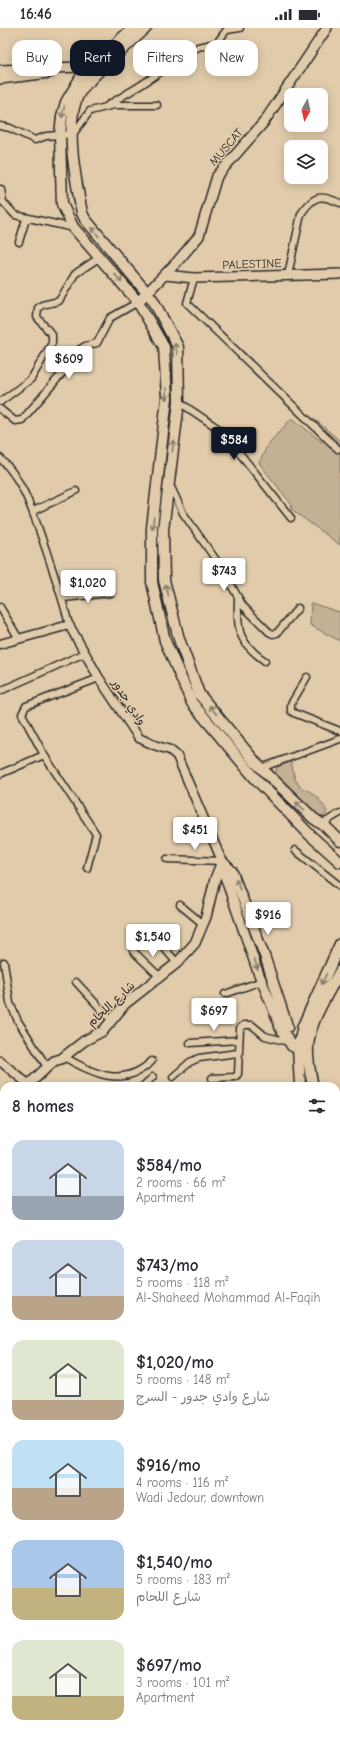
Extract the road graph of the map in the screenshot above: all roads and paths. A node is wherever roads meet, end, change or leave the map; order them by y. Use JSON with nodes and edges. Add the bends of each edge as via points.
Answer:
{"nodes":[{"id":1,"x":133,"y":28,"type":"edge"},
{"id":2,"x":146,"y":28,"type":"edge"},
{"id":3,"x":240,"y":28,"type":"edge"},
{"id":4,"x":327,"y":28,"type":"edge"},
{"id":5,"x":227,"y":29,"type":"edge"},
{"id":6,"x":121,"y":40,"type":"edge"},
{"id":7,"x":125,"y":44,"type":"edge"},
{"id":8,"x":0,"y":70,"type":"edge"},
{"id":9,"x":70,"y":71,"type":"edge"},
{"id":10,"x":70,"y":73,"type":"edge"},
{"id":11,"x":85,"y":76,"type":"edge"},
{"id":12,"x":85,"y":76,"type":"edge"},
{"id":13,"x":0,"y":79,"type":"edge"},
{"id":14,"x":157,"y":105,"type":"dead end"},
{"id":15,"x":101,"y":108,"type":"junction"},
{"id":16,"x":0,"y":126,"type":"edge"},
{"id":17,"x":73,"y":134,"type":"junction"},
{"id":18,"x":60,"y":135,"type":"junction"},
{"id":19,"x":1,"y":189,"type":"dead end"},
{"id":20,"x":340,"y":203,"type":"edge"},
{"id":21,"x":26,"y":219,"type":"junction"},
{"id":22,"x":74,"y":228,"type":"junction"},
{"id":23,"x":19,"y":242,"type":"dead end"},
{"id":24,"x":100,"y":257,"type":"junction"},
{"id":25,"x":165,"y":274,"type":"junction"},
{"id":26,"x":288,"y":275,"type":"junction"},
{"id":27,"x":339,"y":276,"type":"edge"},
{"id":28,"x":194,"y":278,"type":"junction"},
{"id":29,"x":147,"y":292,"type":"junction"},
{"id":30,"x":138,"y":302,"type":"junction"},
{"id":31,"x":0,"y":402,"type":"edge"},
{"id":32,"x":179,"y":402,"type":"junction"},
{"id":33,"x":0,"y":409,"type":"edge"},
{"id":34,"x":338,"y":449,"type":"dead end"},
{"id":35,"x":0,"y":458,"type":"edge"},
{"id":36,"x":168,"y":485,"type":"junction"},
{"id":37,"x":76,"y":491,"type":"dead end"},
{"id":38,"x":33,"y":511,"type":"junction"},
{"id":39,"x":291,"y":518,"type":"dead end"},
{"id":40,"x":111,"y":593,"type":"dead end"},
{"id":41,"x":63,"y":598,"type":"junction"},
{"id":42,"x":238,"y":599,"type":"junction"},
{"id":43,"x":0,"y":607,"type":"edge"},
{"id":44,"x":298,"y":608,"type":"dead end"},
{"id":45,"x":69,"y":625,"type":"junction"},
{"id":46,"x":19,"y":639,"type":"junction"},
{"id":47,"x":0,"y":644,"type":"edge"},
{"id":48,"x":85,"y":653,"type":"junction"},
{"id":49,"x":265,"y":661,"type":"dead end"},
{"id":50,"x":307,"y":677,"type":"dead end"},
{"id":51,"x":99,"y":678,"type":"junction"},
{"id":52,"x":0,"y":691,"type":"edge"},
{"id":53,"x":340,"y":731,"type":"edge"},
{"id":54,"x":340,"y":739,"type":"edge"},
{"id":55,"x":44,"y":755,"type":"junction"},
{"id":56,"x":261,"y":768,"type":"junction"},
{"id":57,"x":0,"y":774,"type":"edge"},
{"id":58,"x":340,"y":813,"type":"edge"},
{"id":59,"x":322,"y":824,"type":"junction"},
{"id":60,"x":340,"y":841,"type":"edge"},
{"id":61,"x":295,"y":850,"type":"dead end"},
{"id":62,"x":167,"y":859,"type":"dead end"},
{"id":63,"x":222,"y":861,"type":"junction"},
{"id":64,"x":340,"y":862,"type":"edge"},
{"id":65,"x":87,"y":868,"type":"dead end"},
{"id":66,"x":340,"y":886,"type":"edge"},
{"id":67,"x":180,"y":905,"type":"dead end"},
{"id":68,"x":203,"y":924,"type":"junction"},
{"id":69,"x":160,"y":943,"type":"dead end"},
{"id":70,"x":340,"y":944,"type":"edge"},
{"id":71,"x":133,"y":951,"type":"dead end"},
{"id":72,"x":333,"y":958,"type":"junction"},
{"id":73,"x":4,"y":962,"type":"dead end"},
{"id":74,"x":177,"y":963,"type":"junction"},
{"id":75,"x":340,"y":971,"type":"edge"},
{"id":76,"x":160,"y":977,"type":"junction"},
{"id":77,"x":262,"y":980,"type":"junction"},
{"id":78,"x":76,"y":982,"type":"dead end"},
{"id":79,"x":225,"y":994,"type":"dead end"},
{"id":80,"x":112,"y":1021,"type":"junction"},
{"id":81,"x":286,"y":1031,"type":"junction"},
{"id":82,"x":239,"y":1040,"type":"junction"},
{"id":83,"x":190,"y":1043,"type":"dead end"},
{"id":84,"x":303,"y":1044,"type":"junction"},
{"id":85,"x":238,"y":1053,"type":"junction"},
{"id":86,"x":64,"y":1057,"type":"junction"},
{"id":87,"x":0,"y":1061,"type":"edge"},
{"id":88,"x":152,"y":1061,"type":"dead end"},
{"id":89,"x":47,"y":1067,"type":"junction"},
{"id":90,"x":153,"y":1077,"type":"dead end"},
{"id":91,"x":173,"y":1077,"type":"dead end"},
{"id":92,"x":212,"y":1078,"type":"dead end"},
{"id":93,"x":299,"y":1078,"type":"edge"},
{"id":94,"x":24,"y":1082,"type":"edge"},
{"id":95,"x":31,"y":1082,"type":"edge"},
{"id":96,"x":148,"y":1082,"type":"edge"},
{"id":97,"x":312,"y":1082,"type":"edge"}],
"edges":[{"from":1,"to":6,"type":"main road"},
{"from":2,"to":7,"type":"main road"},
{"from":3,"to":5,"type":"street"},
{"from":4,"to":25,"type":"main road","name":"MUSCAT","via":[[264,122],[217,176],[199,236]]},
{"from":5,"to":15,"type":"street","via":[[218,43],[198,47]]},
{"from":8,"to":10,"type":"main road"},
{"from":9,"to":13,"type":"main road"},
{"from":11,"to":17,"type":"main road","via":[[74,110]]},
{"from":12,"to":18,"type":"main road","one_way":true,"via":[[66,102]]},
{"from":14,"to":15,"type":"street","via":[[114,105]]},
{"from":15,"to":17,"type":"street","via":[[90,111]]},
{"from":16,"to":18,"type":"street","via":[[35,140]]},
{"from":17,"to":18,"type":"street"},
{"from":29,"to":17,"type":"main road","one_way":true,"via":[[85,219],[73,168]]},
{"from":18,"to":22,"type":"main road","via":[[62,204]]},
{"from":19,"to":21,"type":"street","via":[[2,202],[18,217]]},
{"from":20,"to":26,"type":"street","via":[[324,196],[315,198],[304,209]]},
{"from":21,"to":22,"type":"street"},
{"from":21,"to":23,"type":"street"},
{"from":22,"to":24,"type":"main road"},
{"from":24,"to":30,"type":"main road","one_way":true},
{"from":24,"to":31,"type":"street","via":[[75,274],[59,301],[42,305],[37,309],[37,317],[52,336],[52,344],[31,379]]},
{"from":25,"to":28,"type":"main road","name":"PALESTINE"},
{"from":25,"to":29,"type":"main road","name":"MUSCAT"},
{"from":26,"to":27,"type":"main road","name":"PALESTINE"},
{"from":26,"to":28,"type":"main road","name":"PALESTINE"},
{"from":28,"to":34,"type":"street","via":[[187,303]]},
{"from":29,"to":30,"type":"main road","name":"MUSCAT"},
{"from":32,"to":29,"type":"main road","one_way":true,"via":[[178,347]]},
{"from":30,"to":33,"type":"street","via":[[110,318],[97,344],[85,346],[75,352],[65,370],[22,420],[15,421]]},
{"from":30,"to":64,"type":"main road","one_way":true,"via":[[164,347],[167,398],[152,528],[152,582],[165,641],[192,703],[255,778]]},
{"from":36,"to":32,"type":"main road","one_way":true},
{"from":32,"to":39,"type":"street","via":[[222,431]]},
{"from":35,"to":38,"type":"street","via":[[28,496]]},
{"from":36,"to":42,"type":"street","via":[[195,533],[226,574]]},
{"from":56,"to":36,"type":"main road","one_way":true,"via":[[199,694],[179,639],[164,580],[163,530]]},
{"from":37,"to":38,"type":"street"},
{"from":38,"to":41,"type":"street"},
{"from":40,"to":41,"type":"street"},
{"from":41,"to":45,"type":"street"},
{"from":42,"to":44,"type":"street","via":[[248,612],[273,634],[277,633]]},
{"from":42,"to":49,"type":"street","via":[[238,626],[241,639],[251,652]]},
{"from":43,"to":46,"type":"street"},
{"from":45,"to":46,"type":"street"},
{"from":45,"to":48,"type":"street","name":"وادي جدور"},
{"from":46,"to":47,"type":"street"},
{"from":48,"to":51,"type":"street","name":"وادي جدور"},
{"from":48,"to":52,"type":"street"},
{"from":50,"to":53,"type":"street","via":[[291,704],[291,711]]},
{"from":51,"to":55,"type":"street","via":[[23,709],[23,719]]},
{"from":51,"to":63,"type":"street","name":"وادي جدور","via":[[139,738],[170,750],[177,756]]},
{"from":54,"to":56,"type":"street"},
{"from":55,"to":57,"type":"street"},
{"from":55,"to":65,"type":"street","via":[[96,834]]},
{"from":59,"to":56,"type":"main road","one_way":true},
{"from":58,"to":59,"type":"street"},
{"from":59,"to":60,"type":"main road"},
{"from":61,"to":66,"type":"street"},
{"from":62,"to":63,"type":"street"},
{"from":63,"to":68,"type":"main road","name":"شارع اللحام","via":[[214,879]]},
{"from":63,"to":77,"type":"main road","one_way":true,"via":[[222,868]]},
{"from":81,"to":63,"type":"main road","one_way":true,"via":[[265,957],[232,871]]},
{"from":67,"to":68,"type":"street"},
{"from":68,"to":74,"type":"main road","name":"شارع اللحام","via":[[195,943]]},
{"from":69,"to":74,"type":"street"},
{"from":70,"to":72,"type":"main road"},
{"from":71,"to":76,"type":"street"},
{"from":72,"to":75,"type":"main road","via":[[335,967]]},
{"from":72,"to":84,"type":"main road","one_way":true},
{"from":73,"to":89,"type":"street","via":[[10,1003],[18,1021]]},
{"from":74,"to":76,"type":"main road","name":"شارع اللحام"},
{"from":75,"to":84,"type":"main road"},
{"from":76,"to":80,"type":"main road","name":"شارع اللحام","via":[[125,1004]]},
{"from":77,"to":79,"type":"street"},
{"from":77,"to":81,"type":"main road"},
{"from":78,"to":80,"type":"street"},
{"from":80,"to":86,"type":"main road","name":"شارع اللحام","via":[[103,1031],[84,1041]]},
{"from":81,"to":82,"type":"street","via":[[265,1036],[249,1024],[240,1028]]},
{"from":81,"to":84,"type":"main road","via":[[296,1036]]},
{"from":81,"to":93,"type":"main road"},
{"from":82,"to":83,"type":"street"},
{"from":82,"to":85,"type":"street"},
{"from":84,"to":93,"type":"main road"},
{"from":84,"to":97,"type":"main road"},
{"from":85,"to":91,"type":"street","via":[[198,1058]]},
{"from":85,"to":92,"type":"street","via":[[237,1075]]},
{"from":86,"to":88,"type":"street","via":[[93,1073],[115,1076],[134,1073]]},
{"from":86,"to":89,"type":"main road","name":"شارع اللحام"},
{"from":87,"to":94,"type":"street"},
{"from":89,"to":95,"type":"main road","name":"شارع اللحام"},
{"from":90,"to":96,"type":"street"},
{"from":93,"to":97,"type":"main road","via":[[300,1073],[304,1072]]}]}
